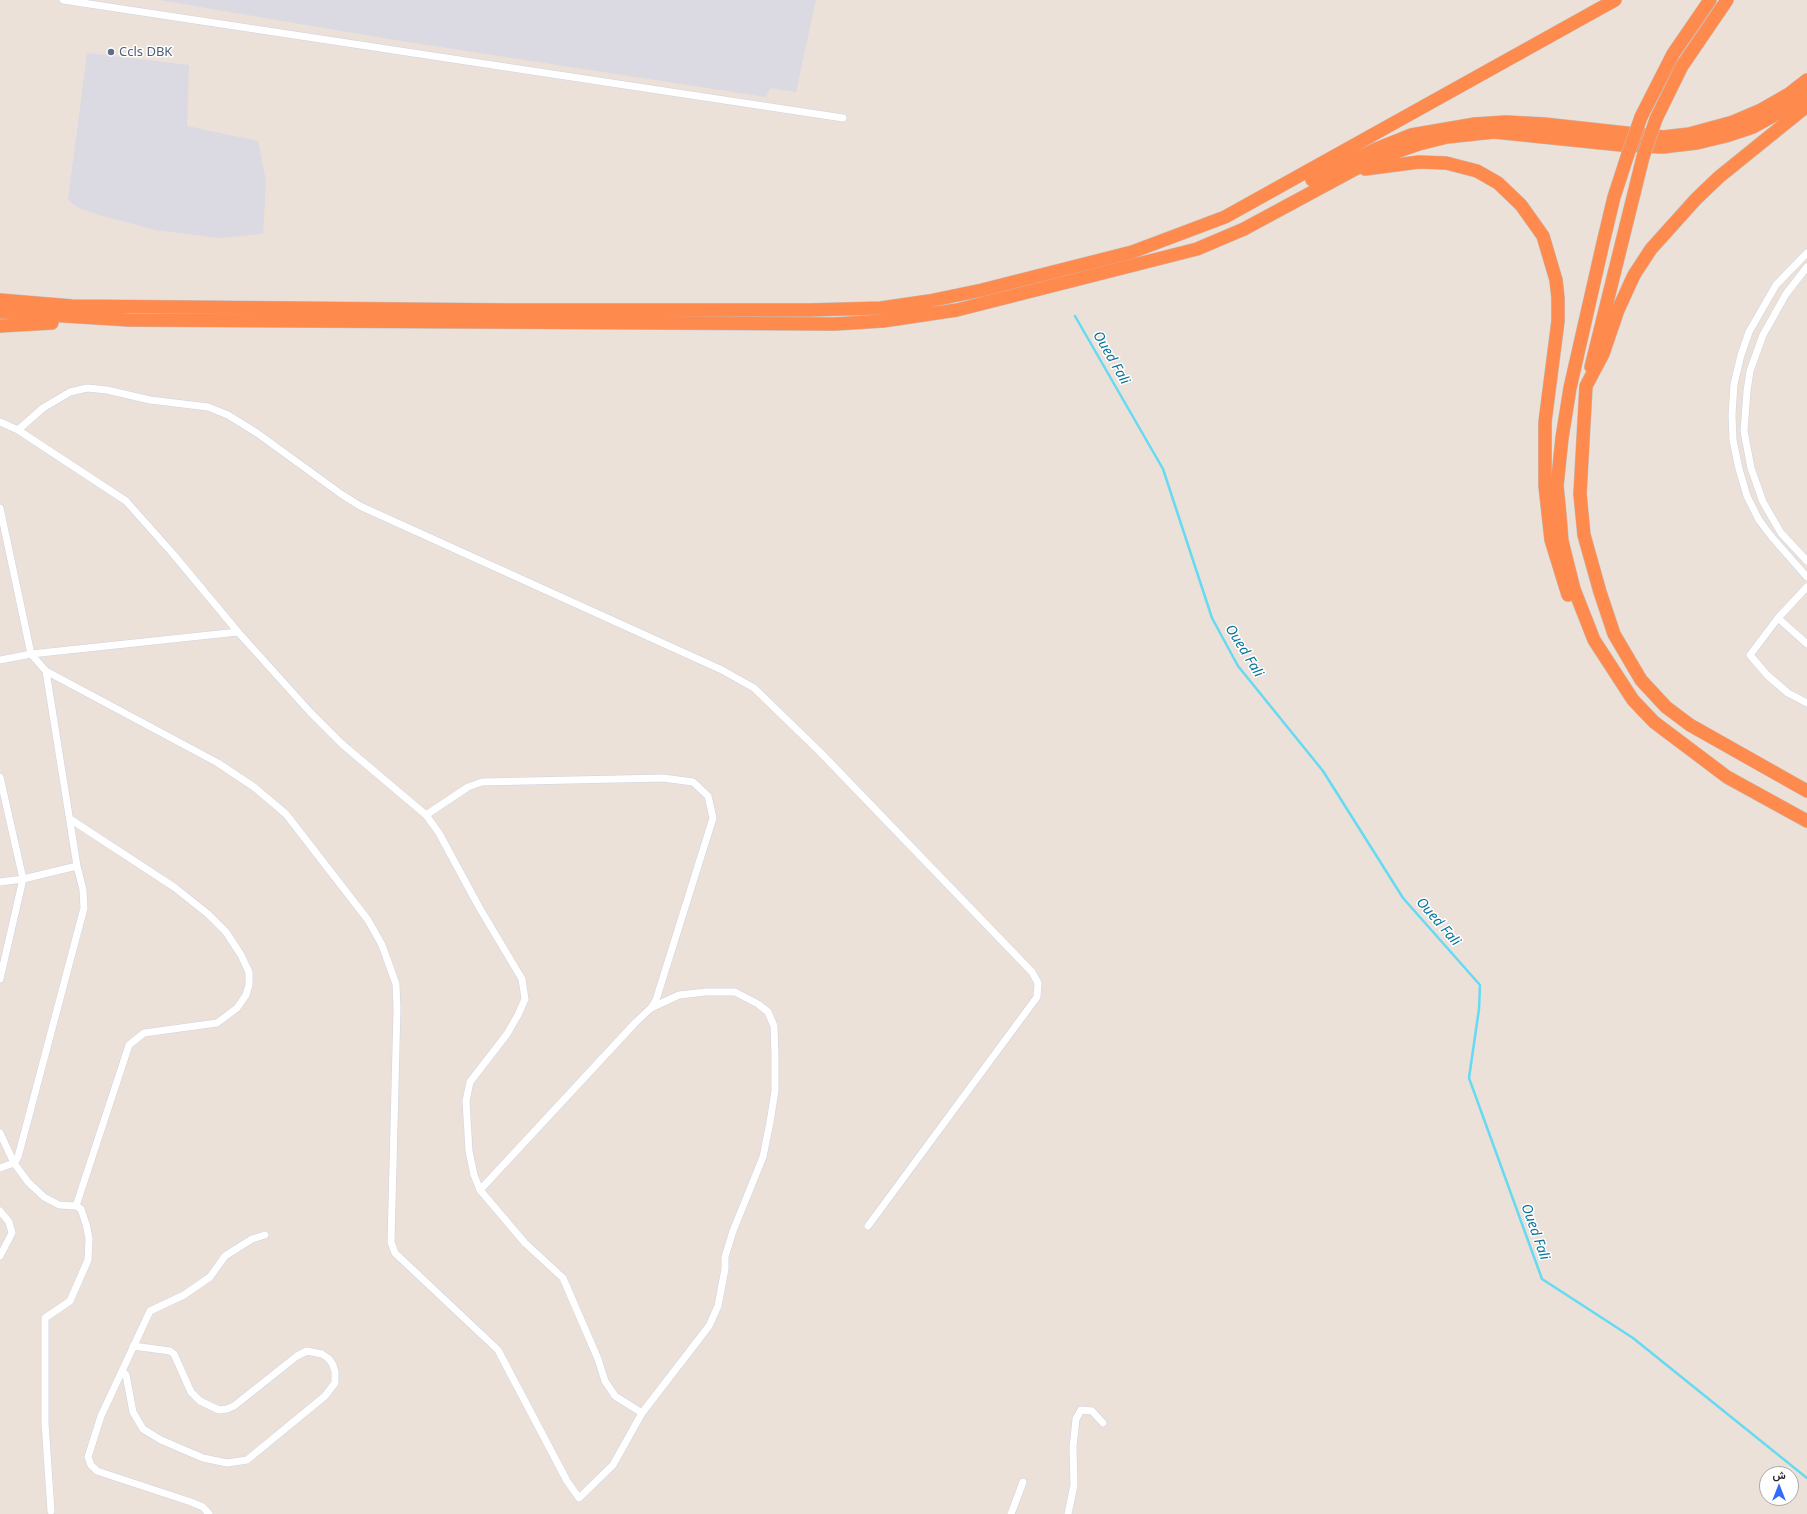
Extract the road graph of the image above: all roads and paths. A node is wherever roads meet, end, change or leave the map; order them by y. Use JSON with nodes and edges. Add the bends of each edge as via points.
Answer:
{"nodes":[{"id":1,"x":63,"y":0,"type":"edge"},
{"id":2,"x":1615,"y":0,"type":"edge"},
{"id":3,"x":1710,"y":0,"type":"edge"},
{"id":4,"x":1727,"y":0,"type":"edge"},
{"id":5,"x":1807,"y":80,"type":"edge"},
{"id":6,"x":1807,"y":94,"type":"edge"},
{"id":7,"x":1807,"y":106,"type":"edge"},
{"id":8,"x":843,"y":118,"type":"dead end"},
{"id":9,"x":1351,"y":171,"type":"junction"},
{"id":10,"x":1168,"y":241,"type":"junction"},
{"id":11,"x":1807,"y":253,"type":"edge"},
{"id":12,"x":1807,"y":267,"type":"edge"},
{"id":13,"x":0,"y":300,"type":"edge"},
{"id":14,"x":0,"y":312,"type":"edge"},
{"id":15,"x":90,"y":317,"type":"junction"},
{"id":16,"x":0,"y":326,"type":"edge"},
{"id":17,"x":1586,"y":386,"type":"junction"},
{"id":18,"x":0,"y":422,"type":"edge"},
{"id":19,"x":18,"y":430,"type":"junction"},
{"id":20,"x":0,"y":508,"type":"edge"},
{"id":21,"x":1807,"y":561,"type":"edge"},
{"id":22,"x":1807,"y":577,"type":"edge"},
{"id":23,"x":1807,"y":587,"type":"edge"},
{"id":24,"x":1778,"y":618,"type":"junction"},
{"id":25,"x":1590,"y":629,"type":"junction"},
{"id":26,"x":238,"y":632,"type":"junction"},
{"id":27,"x":1807,"y":644,"type":"edge"},
{"id":28,"x":31,"y":654,"type":"junction"},
{"id":29,"x":0,"y":660,"type":"edge"},
{"id":30,"x":46,"y":671,"type":"junction"},
{"id":31,"x":1807,"y":704,"type":"edge"},
{"id":32,"x":0,"y":777,"type":"edge"},
{"id":33,"x":1807,"y":791,"type":"edge"},
{"id":34,"x":426,"y":815,"type":"junction"},
{"id":35,"x":70,"y":819,"type":"junction"},
{"id":36,"x":1807,"y":821,"type":"edge"},
{"id":37,"x":77,"y":866,"type":"junction"},
{"id":38,"x":23,"y":879,"type":"junction"},
{"id":39,"x":0,"y":882,"type":"edge"},
{"id":40,"x":0,"y":979,"type":"edge"},
{"id":41,"x":651,"y":1008,"type":"junction"},
{"id":42,"x":0,"y":1133,"type":"edge"},
{"id":43,"x":14,"y":1163,"type":"junction"},
{"id":44,"x":0,"y":1168,"type":"edge"},
{"id":45,"x":480,"y":1190,"type":"junction"},
{"id":46,"x":76,"y":1206,"type":"junction"},
{"id":47,"x":0,"y":1211,"type":"edge"},
{"id":48,"x":868,"y":1226,"type":"dead end"},
{"id":49,"x":265,"y":1235,"type":"dead end"},
{"id":50,"x":0,"y":1256,"type":"edge"},
{"id":51,"x":133,"y":1346,"type":"junction"},
{"id":52,"x":122,"y":1371,"type":"junction"},
{"id":53,"x":642,"y":1413,"type":"junction"},
{"id":54,"x":1103,"y":1424,"type":"dead end"},
{"id":55,"x":1023,"y":1482,"type":"dead end"},
{"id":56,"x":51,"y":1511,"type":"dead end"},
{"id":57,"x":209,"y":1514,"type":"edge"},
{"id":58,"x":1011,"y":1514,"type":"edge"},
{"id":59,"x":1068,"y":1514,"type":"edge"}],
"edges":[{"from":1,"to":8,"type":"street"},
{"from":2,"to":10,"type":"highway","via":[[1249,206]]},
{"from":3,"to":25,"type":"highway","bridge":true,"via":[[1673,54],[1641,117],[1614,197],[1570,388],[1557,486],[1562,541],[1574,589]]},
{"from":4,"to":17,"type":"highway","bridge":true,"via":[[1682,66],[1656,119],[1644,156]]},
{"from":5,"to":10,"type":"highway","via":[[1761,110],[1733,122],[1689,134],[1640,136],[1506,122],[1454,126],[1411,136],[1346,162],[1230,221],[1186,239]]},
{"from":6,"to":9,"type":"highway","via":[[1753,127],[1697,143],[1662,147],[1513,133],[1477,133],[1447,137],[1400,149]]},
{"from":7,"to":17,"type":"highway","via":[[1719,177],[1651,249],[1634,275],[1618,310],[1603,354]]},
{"from":9,"to":15,"type":"highway","via":[[1244,229],[1196,249],[958,310],[890,320],[834,324],[716,324],[137,320]]},
{"from":9,"to":25,"type":"highway","via":[[1419,162],[1466,167],[1486,176],[1506,190],[1521,205],[1543,236],[1556,280],[1558,298],[1558,321],[1545,422],[1548,524],[1567,594]]},
{"from":10,"to":13,"type":"highway","via":[[982,290],[880,308],[195,308],[72,306]]},
{"from":11,"to":22,"type":"street","via":[[1776,285],[1749,332],[1734,384],[1732,415],[1733,440],[1747,496],[1759,520]]},
{"from":12,"to":21,"type":"street","via":[[1786,294],[1763,335],[1750,371],[1744,431],[1751,468],[1763,502],[1781,533]]},
{"from":14,"to":15,"type":"highway"},
{"from":15,"to":16,"type":"highway","via":[[60,323]]},
{"from":17,"to":33,"type":"highway","via":[[1580,494],[1583,528],[1614,634],[1642,680],[1666,707],[1690,725]]},
{"from":18,"to":19,"type":"street"},
{"from":19,"to":26,"type":"street","via":[[126,501]]},
{"from":19,"to":48,"type":"street","via":[[43,408],[70,392],[87,388],[150,400],[208,407],[228,415],[257,433],[360,506],[722,670],[754,688],[805,737],[1032,972],[1038,983],[1037,997]]},
{"from":20,"to":28,"type":"street"},
{"from":23,"to":24,"type":"street"},
{"from":24,"to":27,"type":"street"},
{"from":24,"to":31,"type":"street","via":[[1750,655],[1767,675],[1788,693]]},
{"from":25,"to":36,"type":"highway","via":[[1594,640],[1633,700],[1654,722],[1727,776]]},
{"from":26,"to":28,"type":"street"},
{"from":26,"to":34,"type":"street","via":[[337,739]]},
{"from":28,"to":29,"type":"street"},
{"from":28,"to":30,"type":"street"},
{"from":30,"to":35,"type":"street"},
{"from":30,"to":53,"type":"street","via":[[218,763],[254,787],[286,814],[368,920],[382,945],[396,984],[391,1242],[395,1253],[498,1350],[567,1481],[579,1498],[613,1465]]},
{"from":32,"to":38,"type":"street"},
{"from":34,"to":41,"type":"street","via":[[468,787],[482,782],[663,778],[693,782],[708,796],[713,818],[656,1000]]},
{"from":34,"to":45,"type":"street","via":[[439,832],[479,907],[522,979],[525,999],[506,1034],[470,1082],[466,1102],[470,1151],[474,1175]]},
{"from":35,"to":37,"type":"street"},
{"from":35,"to":46,"type":"street","via":[[174,887],[208,914],[226,932],[241,954],[249,972],[246,994],[237,1008],[217,1023],[144,1033],[129,1045]]},
{"from":37,"to":38,"type":"street"},
{"from":37,"to":43,"type":"street","via":[[83,890],[82,922],[18,1158]]},
{"from":38,"to":39,"type":"street"},
{"from":38,"to":40,"type":"street"},
{"from":41,"to":45,"type":"street"},
{"from":41,"to":53,"type":"street","via":[[679,996],[706,992],[735,992],[758,1004],[768,1012],[774,1026],[775,1090],[763,1157],[732,1231],[725,1257],[718,1306],[710,1326]]},
{"from":42,"to":43,"type":"street"},
{"from":43,"to":44,"type":"street"},
{"from":43,"to":46,"type":"street","via":[[28,1182],[44,1197],[59,1205]]},
{"from":45,"to":53,"type":"street","via":[[525,1243],[563,1278],[605,1380],[615,1396]]},
{"from":46,"to":56,"type":"street","via":[[81,1209],[86,1224],[89,1238],[88,1260],[70,1302],[45,1318],[45,1423]]},
{"from":47,"to":50,"type":"street","via":[[9,1222],[12,1233]]},
{"from":49,"to":51,"type":"street","via":[[252,1239],[224,1256],[210,1277],[184,1295],[150,1311]]},
{"from":51,"to":52,"type":"street"},
{"from":51,"to":52,"type":"street","via":[[170,1351],[174,1354],[190,1392],[200,1401],[219,1410],[234,1406],[297,1356],[307,1351],[322,1354],[334,1365],[335,1383],[325,1396],[247,1460],[227,1464],[203,1458],[142,1429],[133,1412],[126,1375]]},
{"from":52,"to":57,"type":"street","via":[[91,1443],[88,1457],[91,1465],[97,1471],[203,1507]]},
{"from":54,"to":59,"type":"street","via":[[1092,1411],[1081,1410],[1076,1419],[1073,1447],[1074,1485]]},
{"from":55,"to":58,"type":"street"}]}
